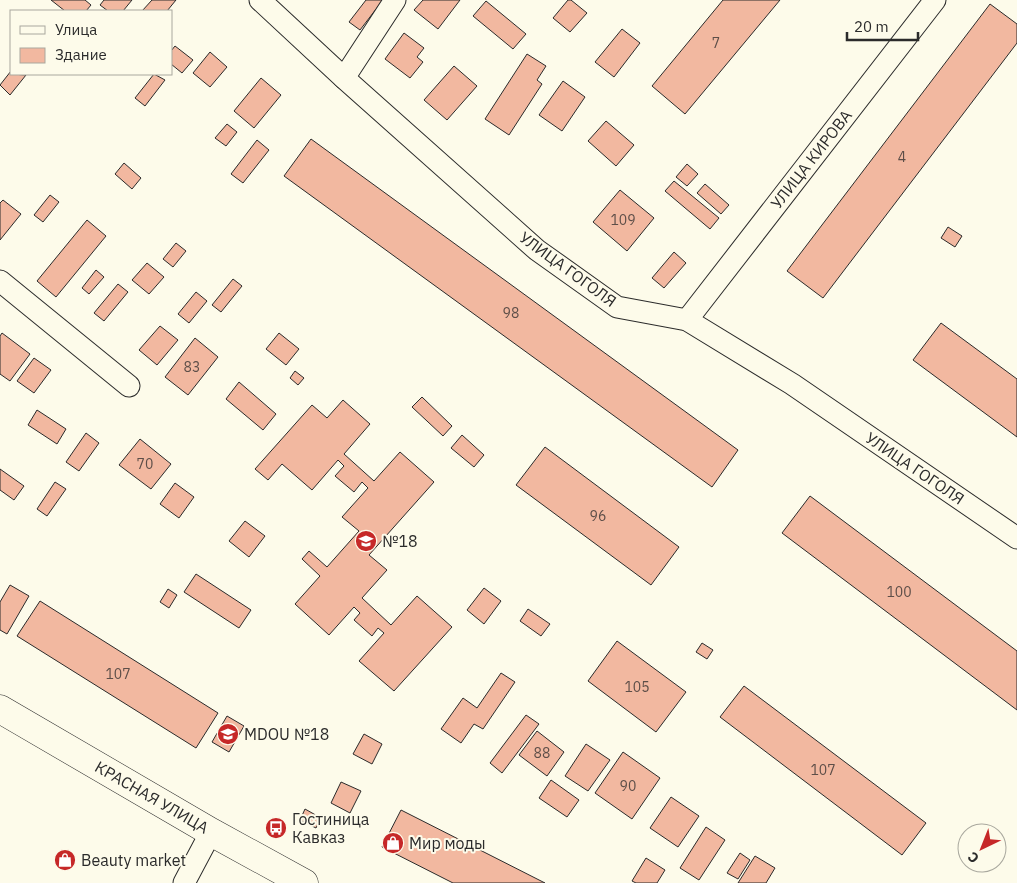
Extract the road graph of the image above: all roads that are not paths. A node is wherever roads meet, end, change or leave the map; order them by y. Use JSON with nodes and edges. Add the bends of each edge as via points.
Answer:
{"nodes":[{"id":1,"x":260,"y":0,"type":"edge"},
{"id":2,"x":395,"y":0,"type":"edge"},
{"id":3,"x":935,"y":0,"type":"edge"},
{"id":4,"x":344,"y":78,"type":"junction"},
{"id":5,"x":0,"y":281,"type":"edge"},
{"id":6,"x":687,"y":320,"type":"junction"},
{"id":7,"x":128,"y":386,"type":"dead end"},
{"id":8,"x":1017,"y":538,"type":"edge"},
{"id":9,"x":0,"y":709,"type":"edge"},
{"id":10,"x":210,"y":832,"type":"junction"},
{"id":11,"x":184,"y":883,"type":"edge"},
{"id":12,"x":304,"y":883,"type":"edge"}],
"edges":[{"from":1,"to":4,"type":"street","name":"УЛИЦА ГОГОЛЯ"},
{"from":2,"to":4,"type":"street"},
{"from":3,"to":6,"type":"street","name":"УЛИЦА КИРОВА"},
{"from":4,"to":6,"type":"street","name":"УЛИЦА ГОГОЛЯ","via":[[538,250],[617,307]]},
{"from":5,"to":7,"type":"street"},
{"from":6,"to":8,"type":"street","name":"УЛИЦА ГОГОЛЯ","via":[[792,384]]},
{"from":9,"to":10,"type":"main road","name":"КРАСНАЯ УЛИЦА"},
{"from":10,"to":11,"type":"street"},
{"from":10,"to":12,"type":"main road","name":"КРАСНАЯ УЛИЦА"}]}
